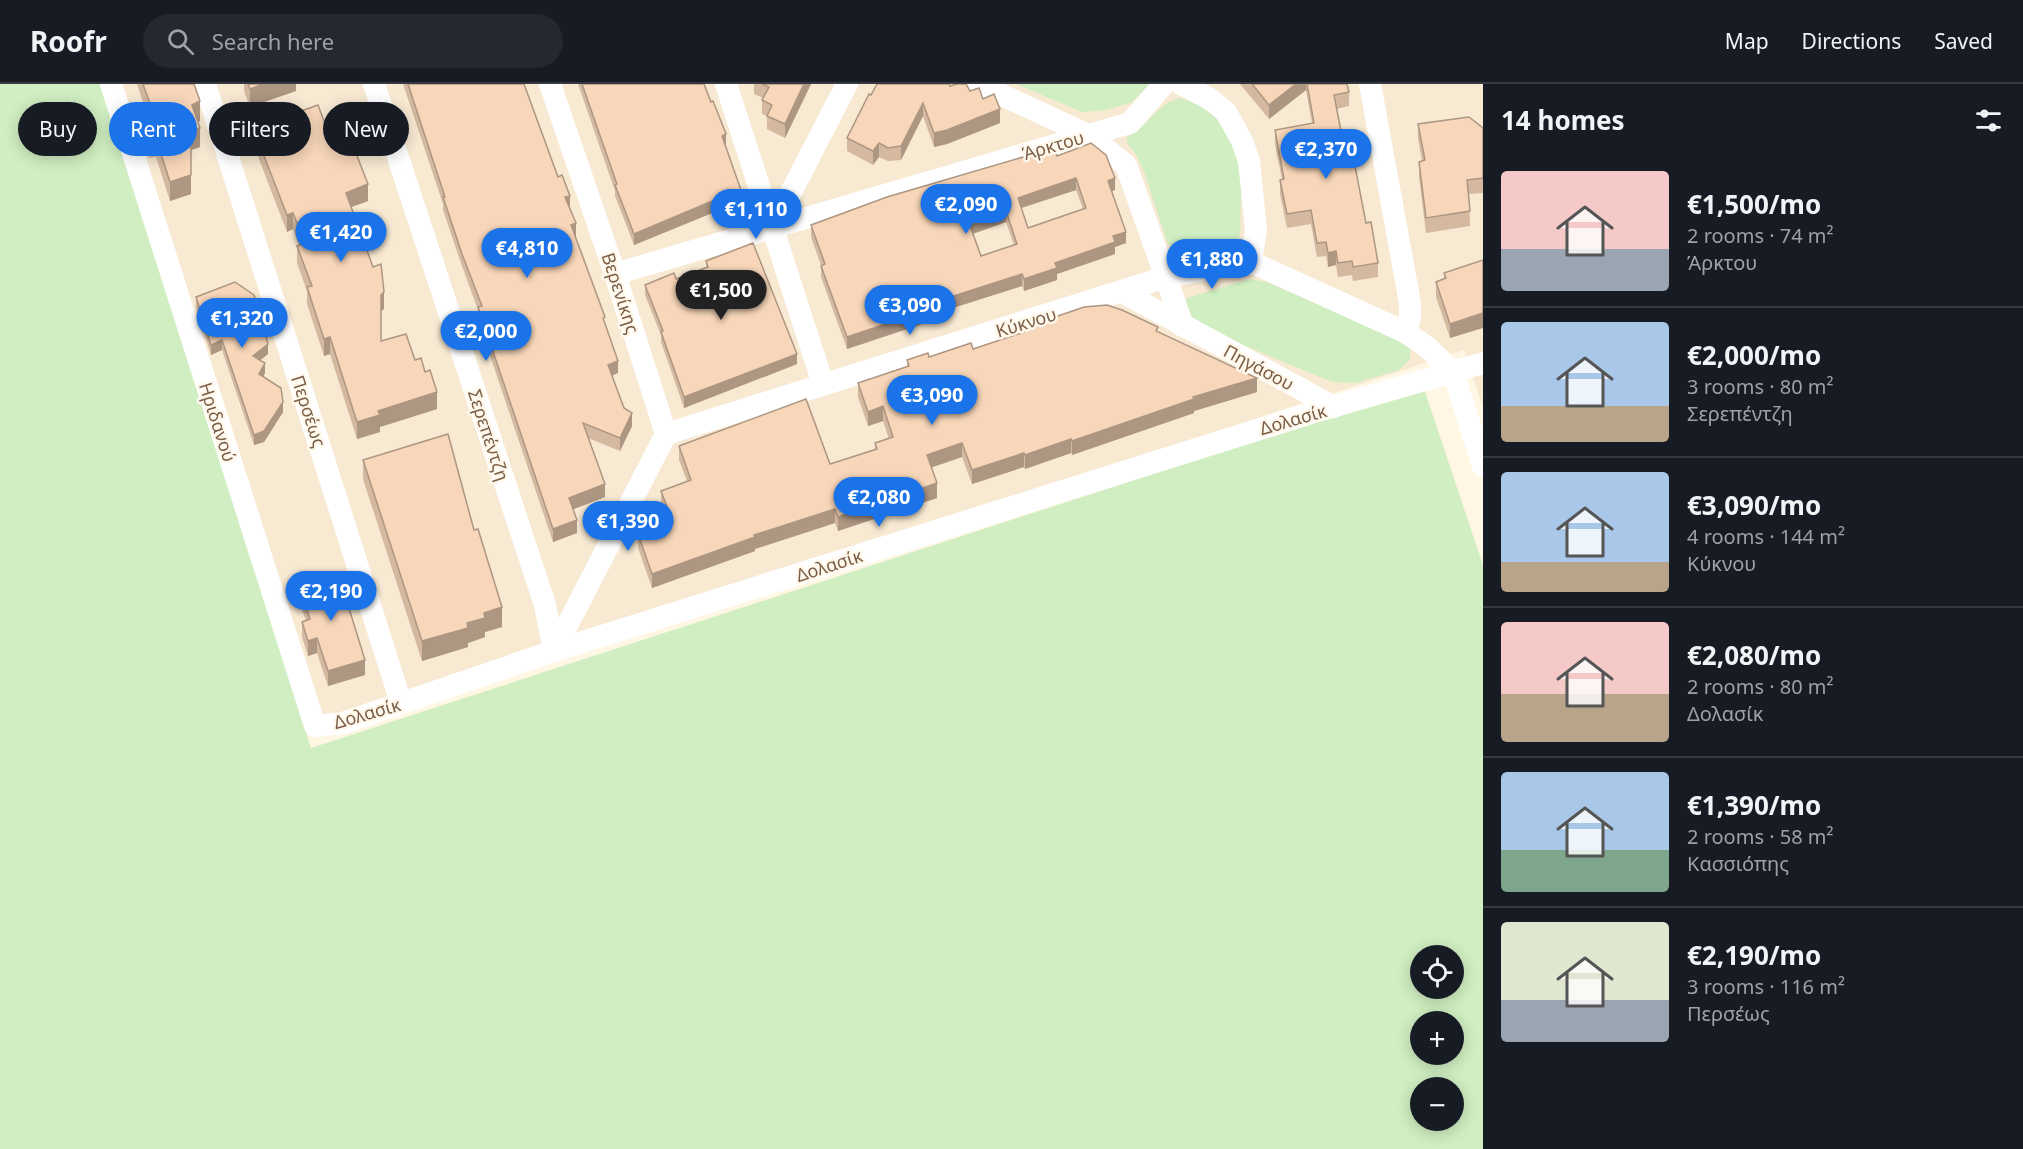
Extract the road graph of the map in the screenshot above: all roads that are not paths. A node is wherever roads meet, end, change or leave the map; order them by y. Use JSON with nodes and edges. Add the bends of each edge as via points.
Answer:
{"nodes":[{"id":1,"x":111,"y":84,"type":"edge"},
{"id":2,"x":205,"y":84,"type":"edge"},
{"id":3,"x":374,"y":84,"type":"edge"},
{"id":4,"x":550,"y":84,"type":"edge"},
{"id":5,"x":726,"y":84,"type":"edge"},
{"id":6,"x":847,"y":84,"type":"edge"},
{"id":7,"x":978,"y":84,"type":"edge"},
{"id":8,"x":1164,"y":84,"type":"edge"},
{"id":9,"x":1181,"y":84,"type":"edge"},
{"id":10,"x":1370,"y":84,"type":"edge"},
{"id":11,"x":1088,"y":135,"type":"junction"},
{"id":12,"x":773,"y":227,"type":"junction"},
{"id":13,"x":1251,"y":262,"type":"junction"},
{"id":14,"x":615,"y":274,"type":"junction"},
{"id":15,"x":1166,"y":277,"type":"junction"},
{"id":16,"x":1122,"y":292,"type":"junction"},
{"id":17,"x":1184,"y":326,"type":"junction"},
{"id":18,"x":1405,"y":332,"type":"junction"},
{"id":19,"x":1483,"y":363,"type":"edge"},
{"id":20,"x":1454,"y":372,"type":"junction"},
{"id":21,"x":823,"y":384,"type":"junction"},
{"id":22,"x":1334,"y":407,"type":"junction"},
{"id":23,"x":666,"y":434,"type":"junction"},
{"id":24,"x":1483,"y":466,"type":"edge"},
{"id":25,"x":554,"y":651,"type":"junction"},
{"id":26,"x":401,"y":703,"type":"junction"},
{"id":27,"x":315,"y":726,"type":"joint"}],
"edges":[{"from":1,"to":27,"type":"street","name":"Ηριδανού"},
{"from":2,"to":26,"type":"street","name":"Περσέως"},
{"from":3,"to":25,"type":"street","name":"Σερεπέντζη","via":[[545,605]]},
{"from":4,"to":14,"type":"street","name":"Βερενίκης"},
{"from":5,"to":12,"type":"street"},
{"from":6,"to":12,"type":"street"},
{"from":7,"to":11,"type":"street"},
{"from":8,"to":11,"type":"street","name":"Άρκτου","via":[[1130,123]]},
{"from":9,"to":13,"type":"street","via":[[1226,112],[1242,141],[1249,161],[1256,230]]},
{"from":10,"to":18,"type":"street","via":[[1410,303]]},
{"from":11,"to":12,"type":"street","name":"Άρκτου"},
{"from":11,"to":15,"type":"street","via":[[1126,165]]},
{"from":12,"to":14,"type":"street","name":"Άρκτου"},
{"from":12,"to":21,"type":"street"},
{"from":13,"to":15,"type":"street","name":"Κύκνου"},
{"from":13,"to":18,"type":"street"},
{"from":14,"to":23,"type":"street","name":"Βερενίκης"},
{"from":15,"to":16,"type":"street","name":"Κύκνου"},
{"from":15,"to":17,"type":"street"},
{"from":16,"to":17,"type":"street","name":"Πηγάσου"},
{"from":16,"to":21,"type":"street","name":"Κύκνου"},
{"from":17,"to":22,"type":"street","name":"Πηγάσου"},
{"from":18,"to":20,"type":"street"},
{"from":19,"to":20,"type":"street","name":"Δολασίκ"},
{"from":20,"to":22,"type":"street","name":"Δολασίκ"},
{"from":20,"to":24,"type":"street"},
{"from":21,"to":23,"type":"street","name":"Κύκνου"},
{"from":22,"to":25,"type":"street","name":"Δολασίκ"},
{"from":23,"to":25,"type":"street"},
{"from":25,"to":26,"type":"street","name":"Δολασίκ"},
{"from":26,"to":27,"type":"street","name":"Δολασίκ","via":[[343,723]]}]}
